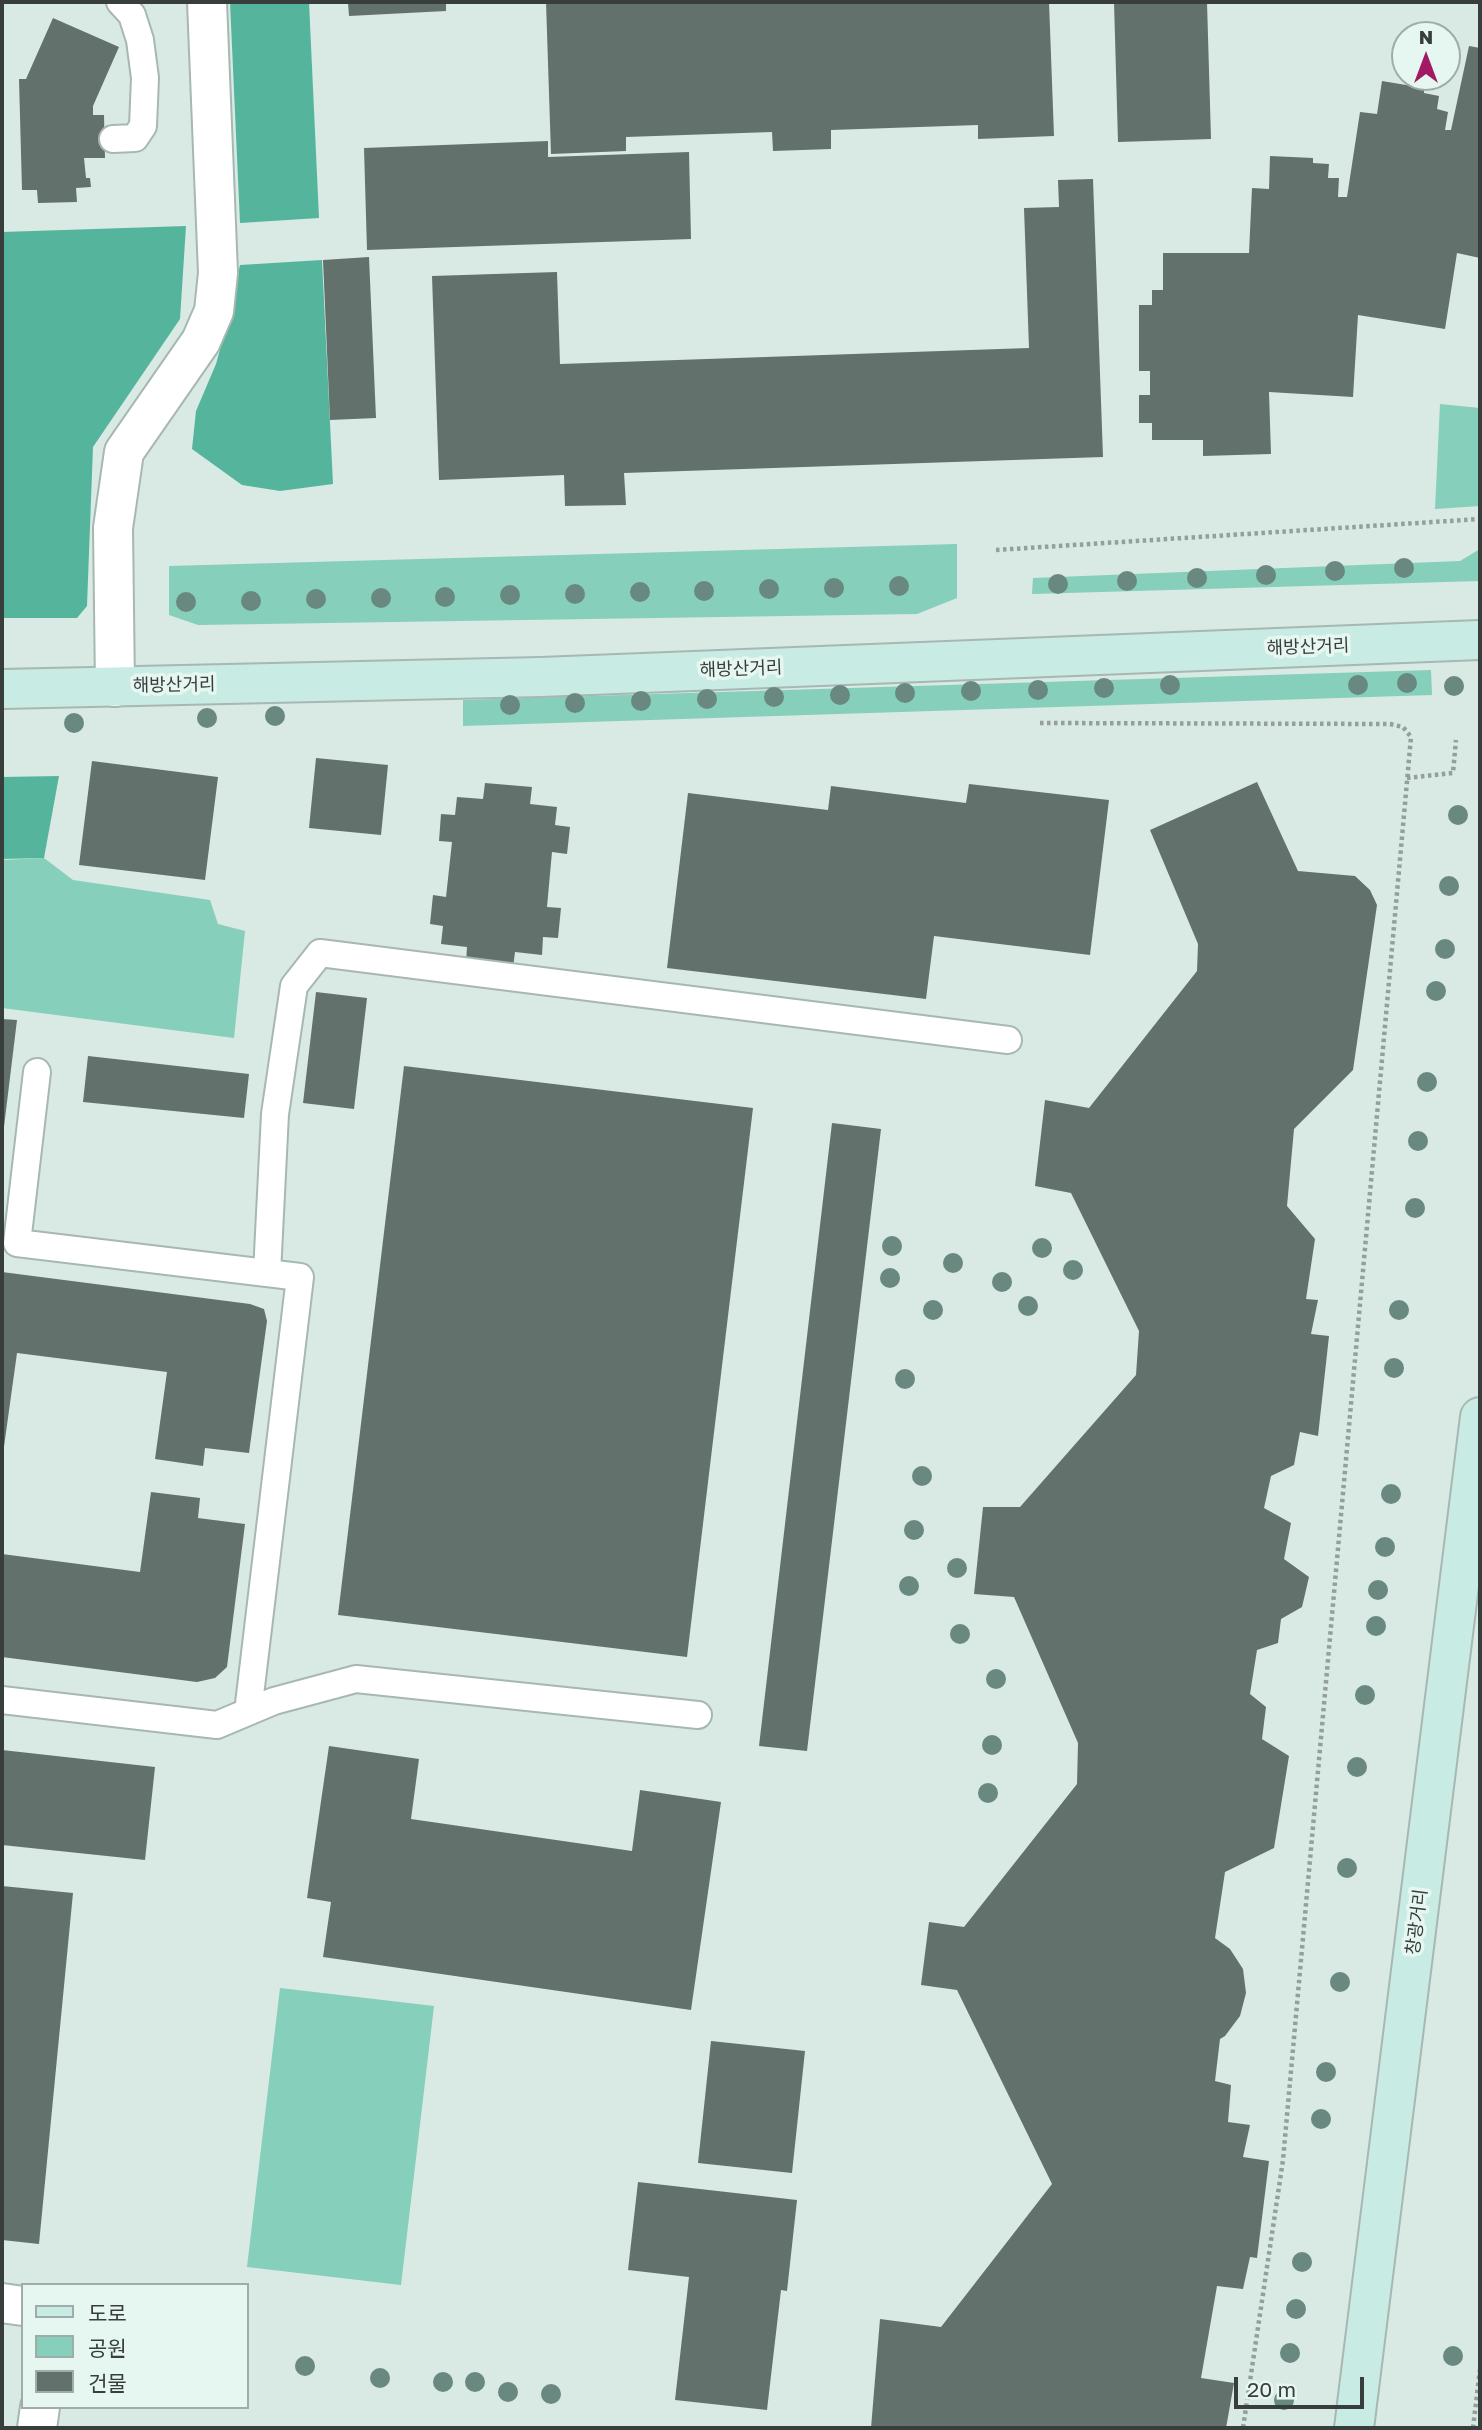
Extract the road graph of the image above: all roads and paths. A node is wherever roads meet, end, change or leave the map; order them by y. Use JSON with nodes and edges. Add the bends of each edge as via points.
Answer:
{"nodes":[{"id":1,"x":120,"y":2,"type":"edge"},
{"id":2,"x":207,"y":2,"type":"edge"},
{"id":3,"x":113,"y":139,"type":"dead end"},
{"id":4,"x":1480,"y":519,"type":"edge"},
{"id":5,"x":996,"y":550,"type":"dead end"},
{"id":6,"x":1480,"y":640,"type":"edge"},
{"id":7,"x":115,"y":687,"type":"junction"},
{"id":8,"x":2,"y":690,"type":"edge"},
{"id":9,"x":1040,"y":723,"type":"dead end"},
{"id":10,"x":1456,"y":740,"type":"dead end"},
{"id":11,"x":1407,"y":778,"type":"junction"},
{"id":12,"x":1009,"y":1041,"type":"dead end"},
{"id":13,"x":37,"y":1072,"type":"dead end"},
{"id":14,"x":267,"y":1273,"type":"junction"},
{"id":15,"x":1480,"y":1417,"type":"edge"},
{"id":16,"x":2,"y":1700,"type":"edge"},
{"id":17,"x":248,"y":1712,"type":"junction"},
{"id":18,"x":698,"y":1715,"type":"dead end"},
{"id":19,"x":2,"y":2303,"type":"edge"},
{"id":20,"x":21,"y":2306,"type":"edge"},
{"id":21,"x":1480,"y":2369,"type":"edge"},
{"id":22,"x":40,"y":2409,"type":"edge"},
{"id":23,"x":37,"y":2428,"type":"edge"},
{"id":24,"x":1243,"y":2428,"type":"edge"},
{"id":25,"x":1354,"y":2428,"type":"edge"},
{"id":26,"x":1473,"y":2428,"type":"edge"}],
"edges":[{"from":1,"to":3,"type":"lane","via":[[132,15],[140,40],[145,78],[143,126],[135,138]]},
{"from":2,"to":7,"type":"street","via":[[218,272],[215,311],[201,341],[124,452],[113,528]]},
{"from":4,"to":5,"type":"path"},
{"from":6,"to":7,"type":"main road","name":"해방산거리","via":[[541,677]]},
{"from":7,"to":8,"type":"main road","name":"해방산거리"},
{"from":9,"to":11,"type":"path","via":[[1390,724],[1403,726],[1410,737]]},
{"from":10,"to":11,"type":"path","via":[[1453,773]]},
{"from":11,"to":24,"type":"path","via":[[1283,2160]]},
{"from":12,"to":14,"type":"lane","via":[[320,953],[294,986],[275,1114]]},
{"from":13,"to":14,"type":"lane","via":[[17,1242]]},
{"from":14,"to":17,"type":"lane","via":[[300,1276]]},
{"from":15,"to":25,"type":"main road","name":"창광거리"},
{"from":16,"to":17,"type":"lane","via":[[217,1726]]},
{"from":17,"to":18,"type":"lane","via":[[356,1679]]},
{"from":19,"to":20,"type":"street"},
{"from":21,"to":26,"type":"path"},
{"from":22,"to":23,"type":"street"}]}
